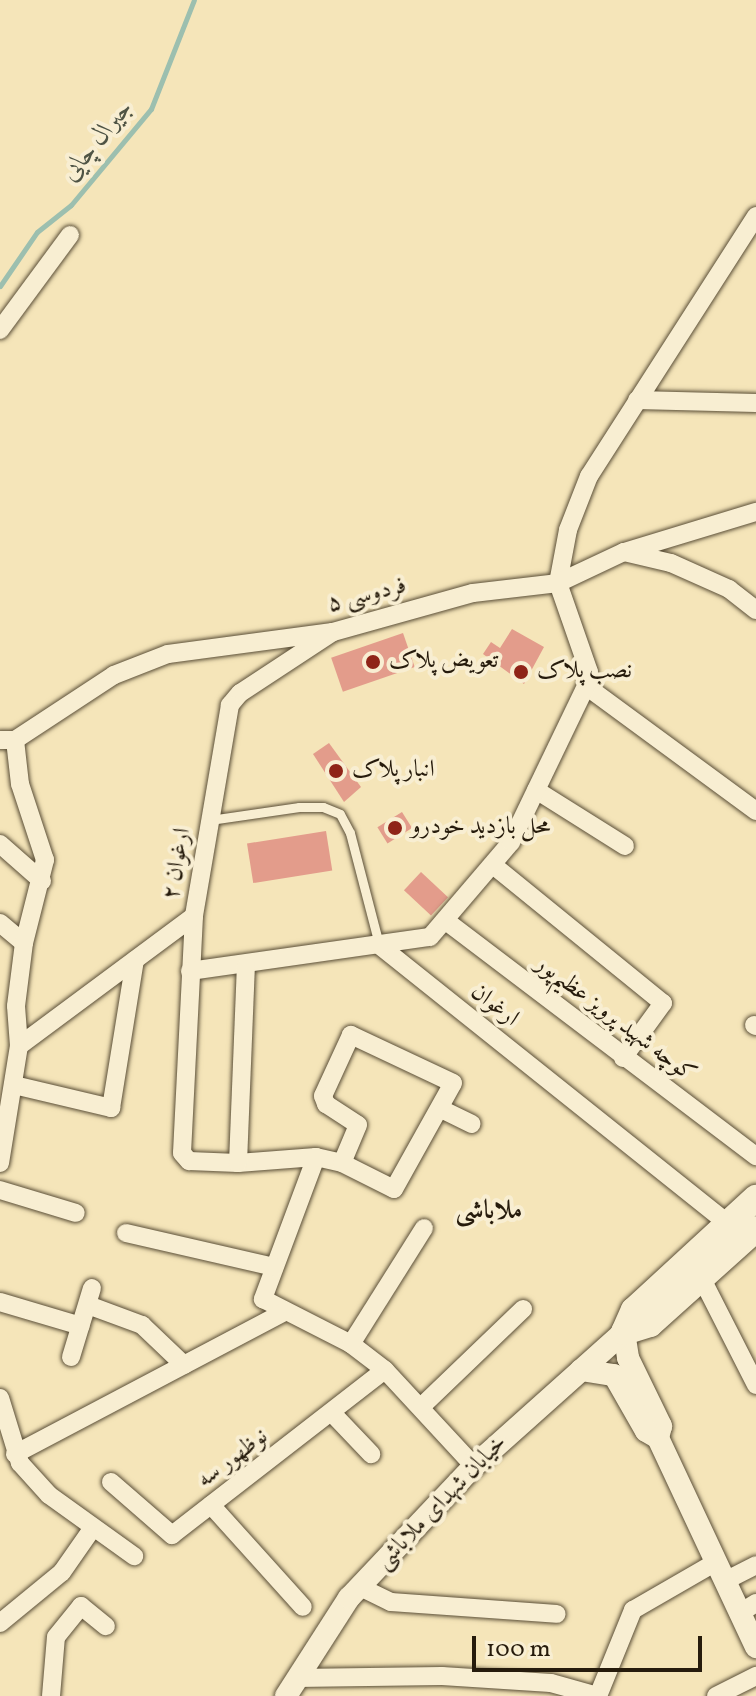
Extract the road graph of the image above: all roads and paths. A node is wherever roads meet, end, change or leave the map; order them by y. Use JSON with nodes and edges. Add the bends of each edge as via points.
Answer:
{"nodes":[{"id":1,"x":756,"y":216,"type":"edge"},
{"id":2,"x":70,"y":235,"type":"dead end"},
{"id":3,"x":0,"y":330,"type":"edge"},
{"id":4,"x":637,"y":400,"type":"junction"},
{"id":5,"x":756,"y":403,"type":"edge"},
{"id":6,"x":756,"y":512,"type":"edge"},
{"id":7,"x":624,"y":552,"type":"junction"},
{"id":8,"x":558,"y":583,"type":"junction"},
{"id":9,"x":756,"y":610,"type":"edge"},
{"id":10,"x":333,"y":632,"type":"junction"},
{"id":11,"x":586,"y":686,"type":"junction"},
{"id":12,"x":7,"y":740,"type":"edge"},
{"id":13,"x":536,"y":790,"type":"junction"},
{"id":14,"x":756,"y":811,"type":"edge"},
{"id":15,"x":210,"y":820,"type":"junction"},
{"id":16,"x":0,"y":844,"type":"edge"},
{"id":17,"x":625,"y":846,"type":"dead end"},
{"id":18,"x":493,"y":865,"type":"junction"},
{"id":19,"x":42,"y":881,"type":"junction"},
{"id":20,"x":194,"y":916,"type":"junction"},
{"id":21,"x":446,"y":921,"type":"junction"},
{"id":22,"x":0,"y":923,"type":"edge"},
{"id":23,"x":24,"y":943,"type":"junction"},
{"id":24,"x":379,"y":945,"type":"junction"},
{"id":25,"x":135,"y":960,"type":"junction"},
{"id":26,"x":246,"y":966,"type":"junction"},
{"id":27,"x":190,"y":971,"type":"junction"},
{"id":28,"x":0,"y":1035,"type":"edge"},
{"id":29,"x":19,"y":1046,"type":"junction"},
{"id":30,"x":623,"y":1058,"type":"junction"},
{"id":31,"x":14,"y":1085,"type":"junction"},
{"id":32,"x":441,"y":1109,"type":"junction"},
{"id":33,"x":472,"y":1124,"type":"dead end"},
{"id":34,"x":756,"y":1156,"type":"edge"},
{"id":35,"x":316,"y":1157,"type":"junction"},
{"id":36,"x":0,"y":1163,"type":"edge"},
{"id":37,"x":238,"y":1163,"type":"junction"},
{"id":38,"x":342,"y":1163,"type":"junction"},
{"id":39,"x":0,"y":1190,"type":"edge"},
{"id":40,"x":756,"y":1198,"type":"edge"},
{"id":41,"x":76,"y":1213,"type":"dead end"},
{"id":42,"x":727,"y":1223,"type":"junction"},
{"id":43,"x":424,"y":1228,"type":"dead end"},
{"id":44,"x":756,"y":1229,"type":"edge"},
{"id":45,"x":126,"y":1233,"type":"dead end"},
{"id":46,"x":274,"y":1267,"type":"junction"},
{"id":47,"x":702,"y":1279,"type":"junction"},
{"id":48,"x":0,"y":1302,"type":"edge"},
{"id":49,"x":523,"y":1309,"type":"dead end"},
{"id":50,"x":286,"y":1311,"type":"junction"},
{"id":51,"x":81,"y":1326,"type":"junction"},
{"id":52,"x":624,"y":1332,"type":"junction"},
{"id":53,"x":351,"y":1344,"type":"junction"},
{"id":54,"x":71,"y":1357,"type":"dead end"},
{"id":55,"x":184,"y":1365,"type":"junction"},
{"id":56,"x":385,"y":1370,"type":"junction"},
{"id":57,"x":581,"y":1370,"type":"junction"},
{"id":58,"x":756,"y":1385,"type":"edge"},
{"id":59,"x":0,"y":1398,"type":"edge"},
{"id":60,"x":422,"y":1406,"type":"junction"},
{"id":61,"x":332,"y":1413,"type":"junction"},
{"id":62,"x":658,"y":1438,"type":"junction"},
{"id":63,"x":15,"y":1454,"type":"junction"},
{"id":64,"x":371,"y":1454,"type":"dead end"},
{"id":65,"x":474,"y":1466,"type":"junction"},
{"id":66,"x":111,"y":1482,"type":"dead end"},
{"id":67,"x":211,"y":1505,"type":"junction"},
{"id":68,"x":92,"y":1529,"type":"junction"},
{"id":69,"x":134,"y":1556,"type":"dead end"},
{"id":70,"x":756,"y":1565,"type":"edge"},
{"id":71,"x":721,"y":1571,"type":"junction"},
{"id":72,"x":360,"y":1587,"type":"junction"},
{"id":73,"x":303,"y":1607,"type":"dead end"},
{"id":74,"x":748,"y":1608,"type":"edge"},
{"id":75,"x":557,"y":1614,"type":"dead end"},
{"id":76,"x":0,"y":1623,"type":"edge"},
{"id":77,"x":106,"y":1626,"type":"dead end"},
{"id":78,"x":756,"y":1647,"type":"edge"},
{"id":79,"x":756,"y":1676,"type":"edge"},
{"id":80,"x":291,"y":1687,"type":"edge"},
{"id":81,"x":51,"y":1696,"type":"edge"},
{"id":82,"x":598,"y":1696,"type":"edge"},
{"id":83,"x":716,"y":1696,"type":"edge"}],
"edges":[{"from":1,"to":4,"type":"street"},
{"from":2,"to":3,"type":"street"},
{"from":4,"to":5,"type":"street"},
{"from":4,"to":8,"type":"street","via":[[577,501]]},
{"from":6,"to":7,"type":"street","name":"فردوسی ۵"},
{"from":7,"to":8,"type":"street","name":"فردوسی ۵"},
{"from":7,"to":9,"type":"street","via":[[671,563],[729,589]]},
{"from":8,"to":10,"type":"street","name":"فردوسی ۵","via":[[473,593]]},
{"from":8,"to":11,"type":"street","via":[[589,672]]},
{"from":10,"to":12,"type":"street","name":"فردوسی ۵","via":[[168,654],[114,675]]},
{"from":10,"to":15,"type":"street","name":"ارغوان ۲","via":[[240,693],[230,705]]},
{"from":11,"to":13,"type":"street"},
{"from":11,"to":14,"type":"street"},
{"from":12,"to":19,"type":"street","via":[[45,860]]},
{"from":13,"to":17,"type":"street"},
{"from":13,"to":18,"type":"street","via":[[511,842]]},
{"from":15,"to":20,"type":"street","name":"ارغوان ۲"},
{"from":15,"to":24,"type":"lane","via":[[299,807],[323,807],[340,814],[350,833]]},
{"from":16,"to":19,"type":"street"},
{"from":18,"to":21,"type":"street"},
{"from":18,"to":30,"type":"street","via":[[663,1003]]},
{"from":19,"to":23,"type":"street"},
{"from":20,"to":25,"type":"street"},
{"from":20,"to":27,"type":"street","name":"ارغوان ۲"},
{"from":21,"to":24,"type":"street","via":[[430,937]]},
{"from":21,"to":30,"type":"street","name":"کوچه شهید پرویز عظیم‌پور"},
{"from":22,"to":23,"type":"street"},
{"from":23,"to":29,"type":"street","via":[[16,1006]]},
{"from":24,"to":26,"type":"street"},
{"from":24,"to":42,"type":"street","name":"ارغوان"},
{"from":25,"to":29,"type":"street"},
{"from":25,"to":31,"type":"street","via":[[111,1108]]},
{"from":26,"to":27,"type":"street"},
{"from":26,"to":37,"type":"street"},
{"from":27,"to":37,"type":"street","name":"ارغوان ۲","via":[[183,1159]]},
{"from":28,"to":29,"type":"street"},
{"from":29,"to":31,"type":"street"},
{"from":30,"to":34,"type":"street","name":"کوچه شهید پرویز عظیم‌پور"},
{"from":31,"to":36,"type":"street"},
{"from":32,"to":33,"type":"street"},
{"from":32,"to":38,"type":"street","via":[[394,1189]]},
{"from":32,"to":38,"type":"street","via":[[453,1087],[450,1081],[351,1035],[323,1096],[326,1104],[358,1125]]},
{"from":35,"to":37,"type":"street"},
{"from":35,"to":38,"type":"street"},
{"from":35,"to":46,"type":"street"},
{"from":39,"to":41,"type":"street"},
{"from":40,"to":42,"type":"main road","name":"خیابان شهدای ملاباشی"},
{"from":42,"to":52,"type":"main road","name":"خیابان شهدای ملاباشی","via":[[634,1310]]},
{"from":43,"to":53,"type":"street"},
{"from":44,"to":47,"type":"main road","name":"خیابان شهدای ملاباشی"},
{"from":45,"to":46,"type":"street"},
{"from":46,"to":50,"type":"street","via":[[263,1299]]},
{"from":47,"to":52,"type":"main road","name":"خیابان شهدای ملاباشی","via":[[650,1324]]},
{"from":47,"to":58,"type":"street"},
{"from":48,"to":51,"type":"street"},
{"from":49,"to":60,"type":"street"},
{"from":50,"to":53,"type":"street"},
{"from":50,"to":55,"type":"street"},
{"from":51,"to":54,"type":"street"},
{"from":51,"to":55,"type":"street","via":[[90,1296],[142,1325]]},
{"from":52,"to":57,"type":"street","name":"خیابان شهدای ملاباشی"},
{"from":52,"to":62,"type":"street","via":[[628,1358],[661,1426]]},
{"from":53,"to":56,"type":"street"},
{"from":55,"to":63,"type":"street"},
{"from":56,"to":60,"type":"street"},
{"from":56,"to":61,"type":"street","name":"نوظهور سه"},
{"from":57,"to":62,"type":"street","via":[[614,1375],[646,1431]]},
{"from":57,"to":65,"type":"street","name":"خیابان شهدای ملاباشی"},
{"from":59,"to":63,"type":"street"},
{"from":60,"to":65,"type":"street"},
{"from":61,"to":64,"type":"street"},
{"from":61,"to":67,"type":"street","name":"نوظهور سه"},
{"from":62,"to":71,"type":"street"},
{"from":63,"to":68,"type":"street","via":[[49,1495]]},
{"from":65,"to":72,"type":"street","name":"خیابان شهدای ملاباشی"},
{"from":66,"to":67,"type":"street","name":"نوظهور سه","via":[[172,1535]]},
{"from":67,"to":73,"type":"street"},
{"from":68,"to":69,"type":"street"},
{"from":68,"to":76,"type":"street","via":[[62,1572]]},
{"from":70,"to":71,"type":"street"},
{"from":71,"to":74,"type":"street"},
{"from":71,"to":82,"type":"street","via":[[633,1610]]},
{"from":72,"to":75,"type":"street","via":[[391,1602]]},
{"from":72,"to":80,"type":"street","name":"خیابان شهدای ملاباشی"},
{"from":74,"to":78,"type":"street"},
{"from":77,"to":81,"type":"street","via":[[81,1606],[56,1637]]},
{"from":79,"to":83,"type":"street"},
{"from":80,"to":82,"type":"street","via":[[442,1676],[551,1683]]}]}
